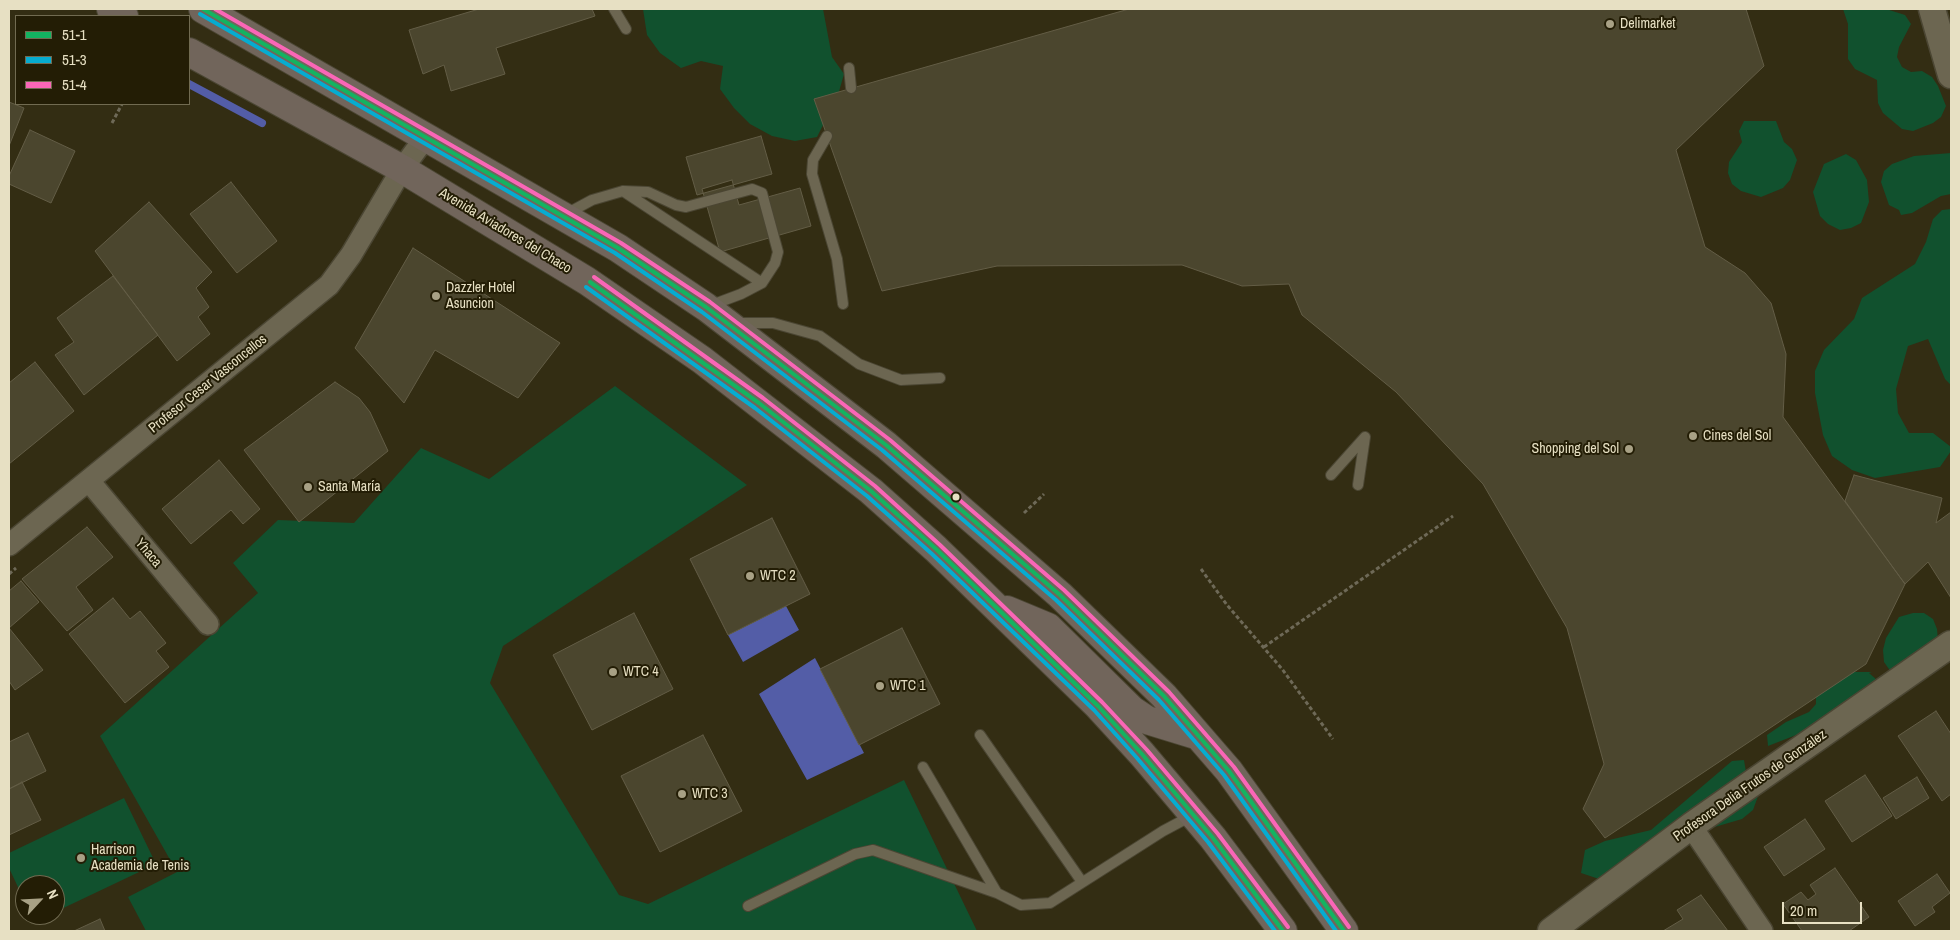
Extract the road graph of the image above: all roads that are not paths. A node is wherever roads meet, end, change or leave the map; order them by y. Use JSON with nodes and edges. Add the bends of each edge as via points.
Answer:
{"nodes":[{"id":1,"x":110,"y":9,"type":"edge"},
{"id":2,"x":203,"y":9,"type":"edge"},
{"id":3,"x":614,"y":9,"type":"edge"},
{"id":4,"x":1932,"y":9,"type":"edge"},
{"id":5,"x":122,"y":15,"type":"edge"},
{"id":6,"x":626,"y":30,"type":"dead end"},
{"id":7,"x":190,"y":53,"type":"edge"},
{"id":8,"x":849,"y":68,"type":"dead end"},
{"id":9,"x":1951,"y":75,"type":"edge"},
{"id":10,"x":851,"y":88,"type":"dead end"},
{"id":11,"x":827,"y":136,"type":"dead end"},
{"id":12,"x":425,"y":138,"type":"junction"},
{"id":13,"x":402,"y":169,"type":"junction"},
{"id":14,"x":623,"y":191,"type":"junction"},
{"id":15,"x":562,"y":217,"type":"junction"},
{"id":16,"x":762,"y":283,"type":"junction"},
{"id":17,"x":843,"y":304,"type":"dead end"},
{"id":18,"x":716,"y":315,"type":"junction"},
{"id":19,"x":940,"y":378,"type":"dead end"},
{"id":20,"x":1331,"y":476,"type":"dead end"},
{"id":21,"x":89,"y":481,"type":"junction"},
{"id":22,"x":1358,"y":485,"type":"dead end"},
{"id":23,"x":9,"y":545,"type":"edge"},
{"id":24,"x":992,"y":603,"type":"junction"},
{"id":25,"x":208,"y":624,"type":"dead end"},
{"id":26,"x":1951,"y":644,"type":"edge"},
{"id":27,"x":980,"y":735,"type":"dead end"},
{"id":28,"x":1196,"y":735,"type":"junction"},
{"id":29,"x":924,"y":767,"type":"dead end"},
{"id":30,"x":1194,"y":815,"type":"junction"},
{"id":31,"x":1692,"y":826,"type":"junction"},
{"id":32,"x":1082,"y":882,"type":"junction"},
{"id":33,"x":997,"y":893,"type":"junction"},
{"id":34,"x":748,"y":906,"type":"dead end"},
{"id":35,"x":1283,"y":931,"type":"edge"},
{"id":36,"x":1344,"y":931,"type":"edge"},
{"id":37,"x":1552,"y":931,"type":"edge"},
{"id":38,"x":1762,"y":931,"type":"edge"}],
"edges":[{"from":1,"to":5,"type":"highway"},
{"from":2,"to":12,"type":"highway"},
{"from":3,"to":6,"type":"lane"},
{"from":4,"to":9,"type":"street"},
{"from":7,"to":13,"type":"highway","name":"Avenida Aviadores del Chaco"},
{"from":8,"to":10,"type":"lane"},
{"from":11,"to":17,"type":"lane","via":[[813,160],[812,174],[837,259]]},
{"from":12,"to":13,"type":"street","name":"Profesor Cesar Vasconcellos"},
{"from":12,"to":15,"type":"highway"},
{"from":13,"to":21,"type":"street","name":"Profesor Cesar Vasconcellos","via":[[351,255],[329,285]]},
{"from":13,"to":24,"type":"highway","name":"Avenida Aviadores del Chaco","via":[[587,280],[702,360],[871,491]]},
{"from":14,"to":15,"type":"lane","via":[[592,200]]},
{"from":14,"to":16,"type":"lane"},
{"from":14,"to":16,"type":"lane","via":[[648,192],[686,207],[752,189],[762,193],[778,252]]},
{"from":15,"to":18,"type":"highway","via":[[618,248]]},
{"from":16,"to":18,"type":"lane","via":[[741,294]]},
{"from":18,"to":19,"type":"lane","via":[[773,323],[820,336],[859,364],[901,380]]},
{"from":18,"to":28,"type":"highway","via":[[886,445],[1060,595],[1164,696]]},
{"from":20,"to":22,"type":"lane","via":[[1365,437]]},
{"from":21,"to":23,"type":"street","name":"Profesor Cesar Vasconcellos"},
{"from":21,"to":25,"type":"street","name":"Yhaca"},
{"from":24,"to":28,"type":"highway","via":[[1048,628],[1132,710],[1147,720]]},
{"from":24,"to":30,"type":"highway","name":"Avenida Aviadores del Chaco","via":[[1098,706]]},
{"from":26,"to":31,"type":"street","name":"Profesora Delia Frutos de González"},
{"from":27,"to":32,"type":"lane"},
{"from":28,"to":36,"type":"highway","via":[[1229,771]]},
{"from":29,"to":33,"type":"lane"},
{"from":30,"to":32,"type":"lane"},
{"from":30,"to":35,"type":"highway","name":"Avenida Aviadores del Chaco"},
{"from":31,"to":37,"type":"street","name":"Profesora Delia Frutos de González"},
{"from":31,"to":38,"type":"street"},
{"from":32,"to":33,"type":"lane","via":[[1050,903],[1037,905],[1021,906]]},
{"from":33,"to":34,"type":"lane","via":[[873,850],[855,854]]}]}
